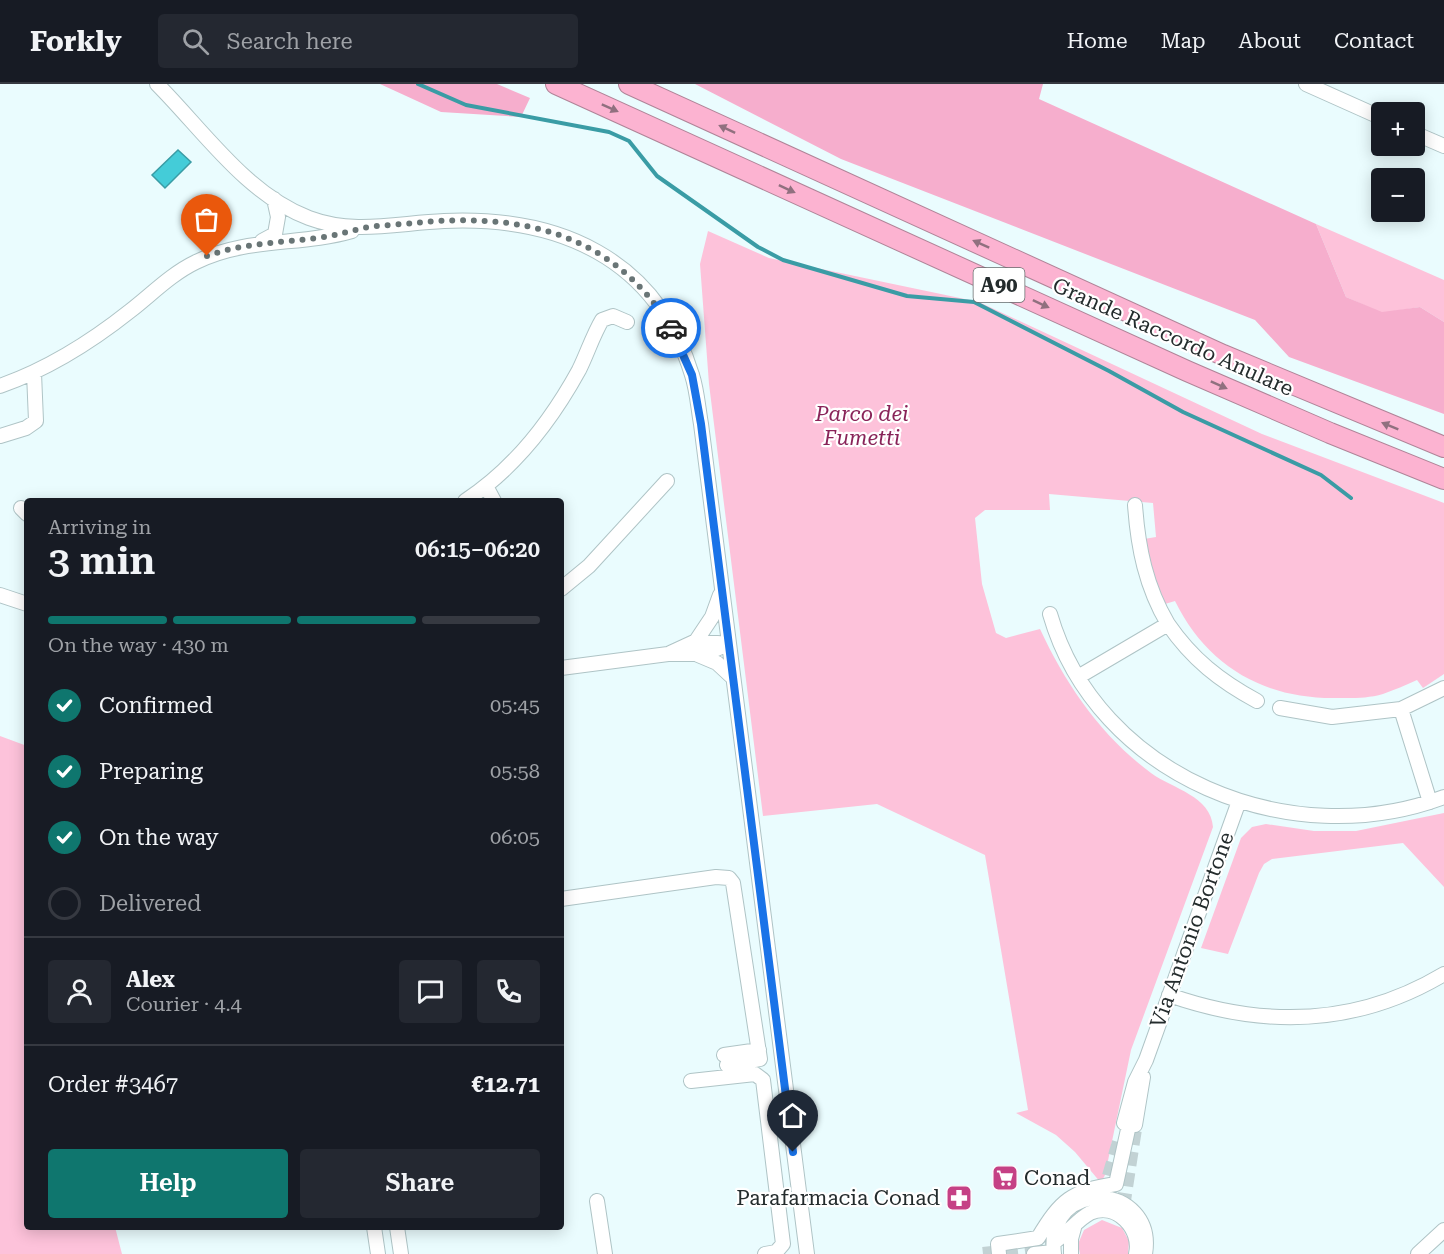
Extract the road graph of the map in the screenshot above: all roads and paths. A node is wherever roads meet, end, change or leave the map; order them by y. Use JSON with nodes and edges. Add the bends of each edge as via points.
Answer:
{"nodes":[{"id":1,"x":157,"y":84,"type":"edge"},
{"id":2,"x":556,"y":84,"type":"edge"},
{"id":3,"x":629,"y":84,"type":"edge"},
{"id":4,"x":1306,"y":84,"type":"edge"},
{"id":5,"x":1371,"y":113,"type":"edge"},
{"id":6,"x":1425,"y":138,"type":"edge"},
{"id":7,"x":1444,"y":146,"type":"edge"},
{"id":8,"x":274,"y":199,"type":"junction"},
{"id":9,"x":303,"y":216,"type":"junction"},
{"id":10,"x":361,"y":228,"type":"junction"},
{"id":11,"x":275,"y":234,"type":"junction"},
{"id":12,"x":291,"y":240,"type":"junction"},
{"id":13,"x":260,"y":242,"type":"junction"},
{"id":14,"x":627,"y":322,"type":"dead end"},
{"id":15,"x":34,"y":373,"type":"junction"},
{"id":16,"x":0,"y":386,"type":"edge"},
{"id":17,"x":0,"y":436,"type":"edge"},
{"id":18,"x":1444,"y":447,"type":"edge"},
{"id":19,"x":1444,"y":479,"type":"edge"},
{"id":20,"x":667,"y":481,"type":"dead end"},
{"id":21,"x":486,"y":486,"type":"junction"},
{"id":22,"x":469,"y":498,"type":"edge"},
{"id":23,"x":492,"y":498,"type":"edge"},
{"id":24,"x":1135,"y":505,"type":"dead end"},
{"id":25,"x":564,"y":587,"type":"edge"},
{"id":26,"x":722,"y":590,"type":"junction"},
{"id":27,"x":0,"y":595,"type":"edge"},
{"id":28,"x":24,"y":603,"type":"edge"},
{"id":29,"x":1050,"y":614,"type":"dead end"},
{"id":30,"x":1168,"y":624,"type":"junction"},
{"id":31,"x":728,"y":644,"type":"junction"},
{"id":32,"x":697,"y":648,"type":"junction"},
{"id":33,"x":564,"y":668,"type":"edge"},
{"id":34,"x":731,"y":676,"type":"junction"},
{"id":35,"x":1078,"y":677,"type":"junction"},
{"id":36,"x":1444,"y":688,"type":"edge"},
{"id":37,"x":1257,"y":701,"type":"dead end"},
{"id":38,"x":1280,"y":708,"type":"dead end"},
{"id":39,"x":1401,"y":709,"type":"junction"},
{"id":40,"x":1444,"y":796,"type":"edge"},
{"id":41,"x":1239,"y":801,"type":"junction"},
{"id":42,"x":1430,"y":802,"type":"junction"},
{"id":43,"x":564,"y":899,"type":"edge"},
{"id":44,"x":1444,"y":974,"type":"edge"},
{"id":45,"x":1169,"y":995,"type":"junction"},
{"id":46,"x":725,"y":1060,"type":"dead end"},
{"id":47,"x":691,"y":1081,"type":"dead end"},
{"id":48,"x":1116,"y":1184,"type":"junction"},
{"id":49,"x":1101,"y":1199,"type":"tunnel mouth"},
{"id":50,"x":597,"y":1201,"type":"dead end"},
{"id":51,"x":1125,"y":1210,"type":"junction"},
{"id":52,"x":1090,"y":1213,"type":"junction"},
{"id":53,"x":1074,"y":1228,"type":"junction"},
{"id":54,"x":374,"y":1230,"type":"edge"},
{"id":55,"x":397,"y":1230,"type":"edge"},
{"id":56,"x":1443,"y":1234,"type":"edge"},
{"id":57,"x":999,"y":1249,"type":"edge"},
{"id":58,"x":1055,"y":1249,"type":"edge"},
{"id":59,"x":378,"y":1254,"type":"edge"},
{"id":60,"x":401,"y":1254,"type":"edge"},
{"id":61,"x":605,"y":1254,"type":"edge"},
{"id":62,"x":765,"y":1254,"type":"edge"},
{"id":63,"x":807,"y":1254,"type":"edge"},
{"id":64,"x":1034,"y":1254,"type":"edge"},
{"id":65,"x":1071,"y":1254,"type":"edge"},
{"id":66,"x":1136,"y":1254,"type":"edge"},
{"id":67,"x":1145,"y":1254,"type":"edge"},
{"id":68,"x":1418,"y":1254,"type":"edge"}],
"edges":[{"from":1,"to":8,"type":"street","via":[[234,165]]},
{"from":2,"to":19,"type":"highway","name":"Grande Raccordo Anulare","number":"A90","one_way":true,"via":[[1197,375]]},
{"from":18,"to":3,"type":"highway","name":"Grande Raccordo Anulare","number":"A90","one_way":true,"via":[[1234,360]]},
{"from":4,"to":5,"type":"street"},
{"from":6,"to":7,"type":"street"},
{"from":8,"to":9,"type":"street"},
{"from":8,"to":11,"type":"street","via":[[278,217]]},
{"from":9,"to":10,"type":"street"},
{"from":9,"to":11,"type":"street"},
{"from":9,"to":12,"type":"street","via":[[300,231]]},
{"from":10,"to":12,"type":"street"},
{"from":10,"to":26,"type":"street","via":[[448,221],[525,224],[587,246],[639,284],[674,331],[693,380]]},
{"from":11,"to":13,"type":"street"},
{"from":12,"to":13,"type":"street"},
{"from":13,"to":15,"type":"street","via":[[184,267],[104,331]]},
{"from":14,"to":21,"type":"street","via":[[613,316],[602,320],[578,371],[552,413],[527,446]]},
{"from":15,"to":16,"type":"street"},
{"from":15,"to":17,"type":"street","via":[[36,422]]},
{"from":20,"to":25,"type":"street","via":[[589,566]]},
{"from":21,"to":22,"type":"street"},
{"from":21,"to":23,"type":"street"},
{"from":24,"to":30,"type":"street","via":[[1143,563],[1153,596]]},
{"from":26,"to":31,"type":"street"},
{"from":26,"to":32,"type":"street"},
{"from":27,"to":28,"type":"street"},
{"from":29,"to":35,"type":"street"},
{"from":30,"to":35,"type":"street"},
{"from":30,"to":37,"type":"street","via":[[1203,666]]},
{"from":31,"to":32,"type":"street"},
{"from":31,"to":34,"type":"street"},
{"from":32,"to":33,"type":"street"},
{"from":32,"to":34,"type":"street"},
{"from":34,"to":63,"type":"street"},
{"from":35,"to":41,"type":"street","via":[[1120,728],[1153,756],[1190,780]]},
{"from":36,"to":39,"type":"street"},
{"from":38,"to":39,"type":"street","via":[[1332,717]]},
{"from":39,"to":42,"type":"street"},
{"from":40,"to":42,"type":"street"},
{"from":41,"to":42,"type":"street","via":[[1280,813],[1327,818],[1383,813]]},
{"from":41,"to":45,"type":"street","name":"Via Antonio Bortone"},
{"from":43,"to":46,"type":"street","via":[[729,878],[733,883],[759,1050]]},
{"from":44,"to":45,"type":"street","via":[[1380,1003],[1307,1017],[1235,1014]]},
{"from":45,"to":48,"type":"street","name":"Via Antonio Bortone","via":[[1146,1060]]},
{"from":47,"to":62,"type":"street","via":[[755,1074],[763,1080],[783,1244],[776,1252]]},
{"from":48,"to":51,"type":"street"},
{"from":48,"to":57,"type":"street","via":[[1089,1189],[1065,1202],[1038,1238]]},
{"from":49,"to":52,"type":"street"},
{"from":50,"to":61,"type":"street"},
{"from":51,"to":52,"type":"street"},
{"from":51,"to":58,"type":"street","via":[[1114,1199],[1102,1197],[1073,1204],[1059,1221]]},
{"from":51,"to":66,"type":"street","via":[[1136,1235]]},
{"from":51,"to":67,"type":"street","via":[[1145,1233]]},
{"from":52,"to":53,"type":"street"},
{"from":53,"to":58,"type":"street"},
{"from":53,"to":65,"type":"street"},
{"from":54,"to":59,"type":"street"},
{"from":55,"to":60,"type":"street"},
{"from":56,"to":68,"type":"street"},
{"from":58,"to":64,"type":"street"}]}
